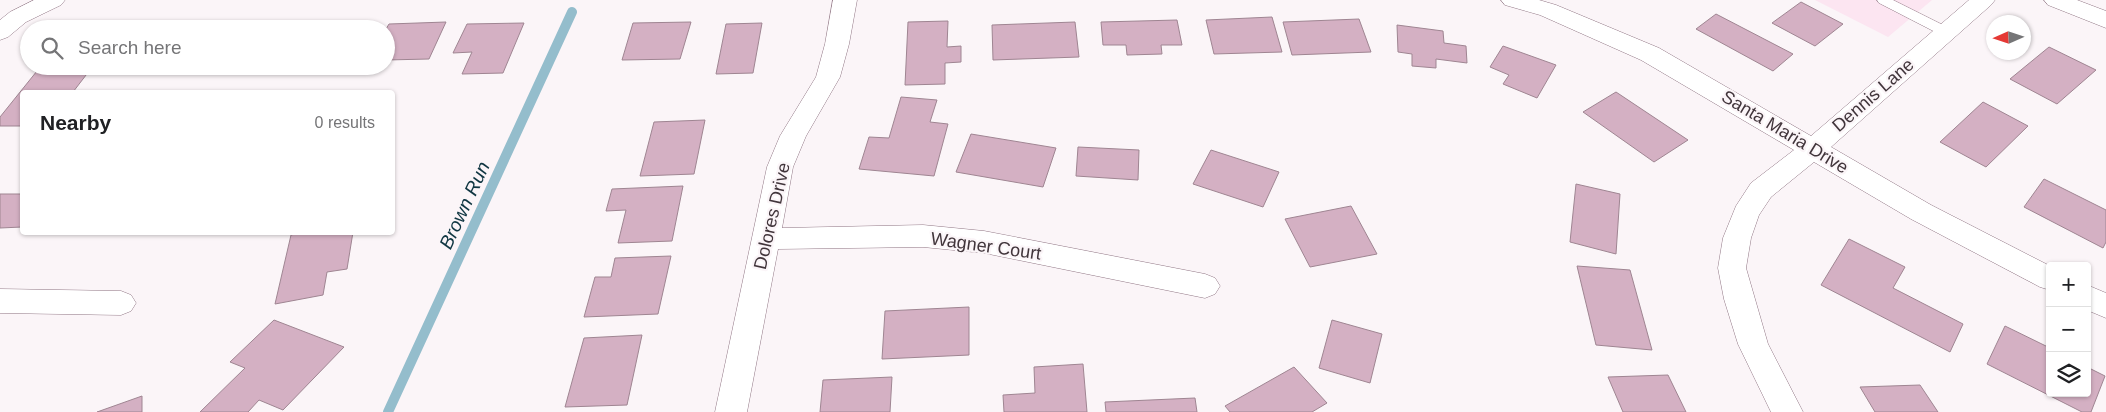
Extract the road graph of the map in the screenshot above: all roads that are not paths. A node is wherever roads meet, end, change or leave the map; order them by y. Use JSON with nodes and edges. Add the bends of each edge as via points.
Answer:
{"nodes":[{"id":1,"x":53,"y":0,"type":"edge"},
{"id":2,"x":845,"y":0,"type":"edge"},
{"id":3,"x":1513,"y":0,"type":"edge"},
{"id":4,"x":1883,"y":0,"type":"edge"},
{"id":5,"x":1983,"y":0,"type":"edge"},
{"id":6,"x":2056,"y":0,"type":"edge"},
{"id":7,"x":2106,"y":20,"type":"edge"},
{"id":8,"x":0,"y":32,"type":"edge"},
{"id":9,"x":1946,"y":32,"type":"junction"},
{"id":10,"x":1812,"y":149,"type":"junction"},
{"id":11,"x":765,"y":239,"type":"junction"},
{"id":12,"x":2046,"y":277,"type":"edge"},
{"id":13,"x":1205,"y":286,"type":"dead end"},
{"id":14,"x":2091,"y":299,"type":"edge"},
{"id":15,"x":0,"y":301,"type":"edge"},
{"id":16,"x":121,"y":303,"type":"dead end"},
{"id":17,"x":2106,"y":306,"type":"edge"},
{"id":18,"x":731,"y":412,"type":"edge"},
{"id":19,"x":1788,"y":412,"type":"edge"}],
"edges":[{"from":1,"to":8,"type":"street","via":[[18,18]]},
{"from":2,"to":11,"type":"street","name":"Dolores Drive","via":[[838,44],[828,77],[793,136],[780,167]]},
{"from":3,"to":10,"type":"street","name":"Santa Maria Drive","via":[[1548,10],[1650,54]]},
{"from":4,"to":9,"type":"lane"},
{"from":5,"to":9,"type":"street","name":"Dennis Lane"},
{"from":6,"to":7,"type":"street"},
{"from":9,"to":10,"type":"street","name":"Dennis Lane"},
{"from":10,"to":12,"type":"street","name":"Santa Maria Drive","via":[[1930,217]]},
{"from":10,"to":19,"type":"street","name":"Dennis Lane","via":[[1761,190],[1746,213],[1737,238],[1732,268],[1753,344]]},
{"from":11,"to":13,"type":"street","name":"Wagner Court","via":[[923,236],[984,242]]},
{"from":11,"to":18,"type":"street","name":"Dolores Drive"},
{"from":14,"to":17,"type":"street"},
{"from":15,"to":16,"type":"street"}]}
